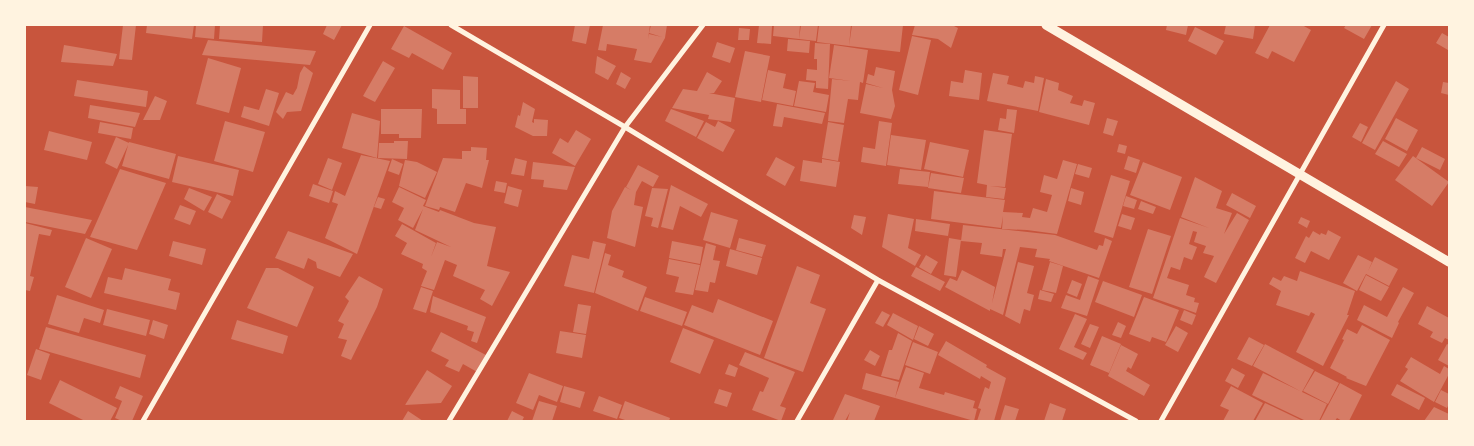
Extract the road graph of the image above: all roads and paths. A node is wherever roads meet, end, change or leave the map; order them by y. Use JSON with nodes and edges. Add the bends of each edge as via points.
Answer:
{"nodes":[{"id":1,"x":370,"y":25,"type":"edge"},
{"id":2,"x":451,"y":25,"type":"edge"},
{"id":3,"x":703,"y":25,"type":"edge"},
{"id":4,"x":1046,"y":25,"type":"edge"},
{"id":5,"x":1384,"y":25,"type":"edge"},
{"id":6,"x":625,"y":127,"type":"junction"},
{"id":7,"x":1301,"y":174,"type":"junction"},
{"id":8,"x":1449,"y":262,"type":"edge"},
{"id":9,"x":878,"y":280,"type":"junction"},
{"id":10,"x":143,"y":421,"type":"edge"},
{"id":11,"x":449,"y":421,"type":"edge"},
{"id":12,"x":796,"y":421,"type":"edge"},
{"id":13,"x":1136,"y":421,"type":"edge"},
{"id":14,"x":1161,"y":421,"type":"edge"}],
"edges":[{"from":1,"to":10,"type":"street"},
{"from":2,"to":6,"type":"street"},
{"from":3,"to":6,"type":"street"},
{"from":4,"to":7,"type":"street"},
{"from":5,"to":7,"type":"street"},
{"from":6,"to":9,"type":"street"},
{"from":6,"to":11,"type":"street"},
{"from":7,"to":8,"type":"street"},
{"from":7,"to":14,"type":"street"},
{"from":9,"to":12,"type":"street"},
{"from":9,"to":13,"type":"street"}]}
